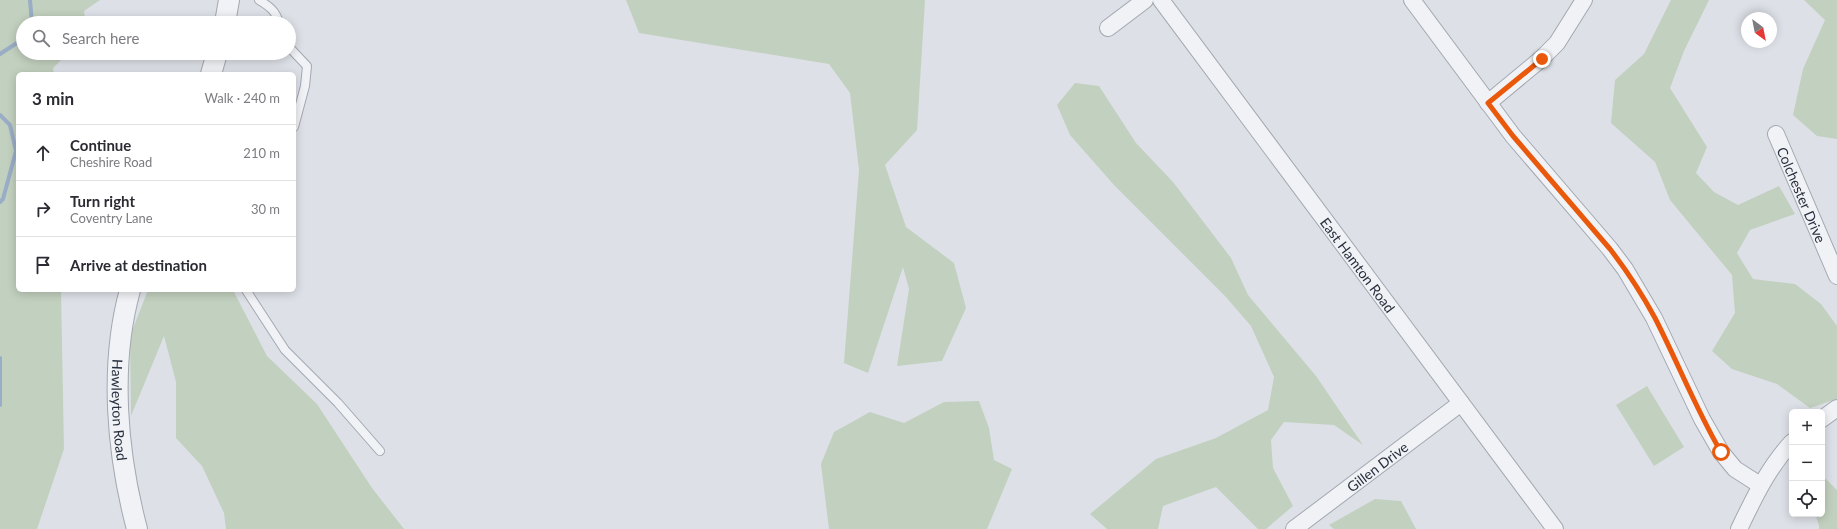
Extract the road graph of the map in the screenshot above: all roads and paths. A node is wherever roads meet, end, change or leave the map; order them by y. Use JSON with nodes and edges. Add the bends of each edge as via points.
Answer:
{"nodes":[{"id":1,"x":229,"y":0,"type":"edge"},
{"id":2,"x":259,"y":0,"type":"edge"},
{"id":3,"x":1145,"y":0,"type":"edge"},
{"id":4,"x":1161,"y":0,"type":"edge"},
{"id":5,"x":1412,"y":0,"type":"edge"},
{"id":6,"x":1584,"y":0,"type":"edge"},
{"id":7,"x":226,"y":16,"type":"edge"},
{"id":8,"x":277,"y":16,"type":"edge"},
{"id":9,"x":1108,"y":28,"type":"dead end"},
{"id":10,"x":296,"y":54,"type":"edge"},
{"id":11,"x":215,"y":60,"type":"edge"},
{"id":12,"x":212,"y":72,"type":"edge"},
{"id":13,"x":1488,"y":103,"type":"junction"},
{"id":14,"x":296,"y":120,"type":"edge"},
{"id":15,"x":1776,"y":134,"type":"dead end"},
{"id":16,"x":1837,"y":276,"type":"edge"},
{"id":17,"x":130,"y":292,"type":"edge"},
{"id":18,"x":247,"y":292,"type":"edge"},
{"id":19,"x":1461,"y":403,"type":"junction"},
{"id":20,"x":1837,"y":408,"type":"edge"},
{"id":21,"x":1825,"y":417,"type":"edge"},
{"id":22,"x":1789,"y":445,"type":"edge"},
{"id":23,"x":380,"y":451,"type":"dead end"},
{"id":24,"x":1760,"y":485,"type":"junction"},
{"id":25,"x":137,"y":529,"type":"edge"},
{"id":26,"x":1294,"y":529,"type":"edge"},
{"id":27,"x":1555,"y":529,"type":"edge"},
{"id":28,"x":1739,"y":529,"type":"edge"}],
"edges":[{"from":1,"to":7,"type":"street"},
{"from":2,"to":8,"type":"lane","via":[[271,7]]},
{"from":3,"to":9,"type":"street"},
{"from":4,"to":19,"type":"street","name":"East Hamton Road"},
{"from":5,"to":13,"type":"street"},
{"from":6,"to":13,"type":"street","via":[[1557,43],[1542,59]]},
{"from":10,"to":14,"type":"lane","via":[[307,66],[305,86]]},
{"from":11,"to":12,"type":"street"},
{"from":13,"to":24,"type":"street","via":[[1625,269],[1654,318],[1702,419],[1721,452],[1735,469]]},
{"from":15,"to":16,"type":"street","name":"Colchester Drive"},
{"from":17,"to":25,"type":"street","name":"Hawleyton Road","via":[[120,345],[118,406],[126,479]]},
{"from":18,"to":23,"type":"lane","via":[[285,350],[338,403]]},
{"from":19,"to":26,"type":"street","name":"Gillen Drive"},
{"from":19,"to":27,"type":"street","name":"East Hamton Road"},
{"from":20,"to":21,"type":"street"},
{"from":22,"to":24,"type":"street"},
{"from":24,"to":28,"type":"street"}]}
